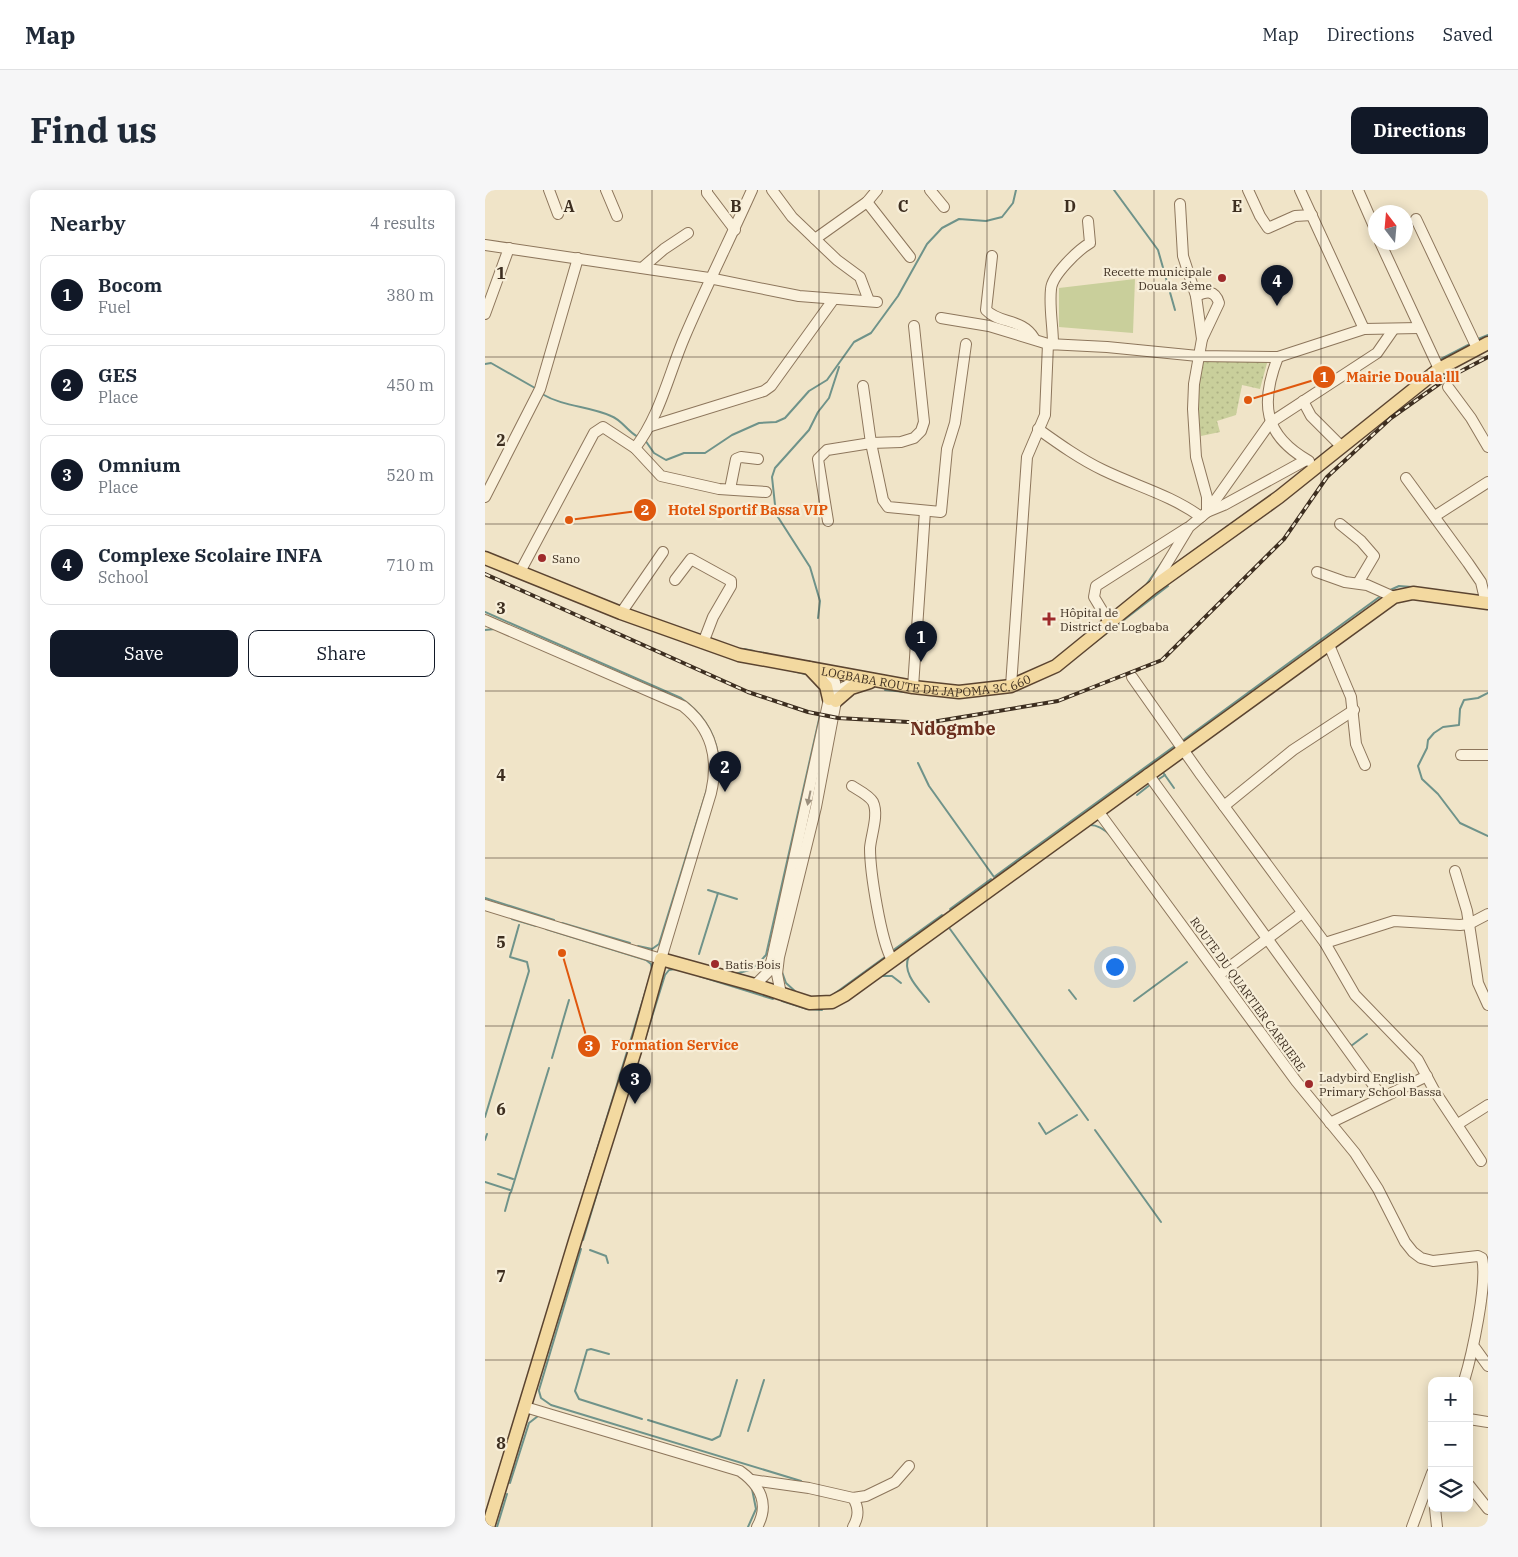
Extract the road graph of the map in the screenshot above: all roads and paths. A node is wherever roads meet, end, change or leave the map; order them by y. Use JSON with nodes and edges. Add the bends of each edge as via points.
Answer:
{"nodes":[{"id":1,"x":549,"y":190,"type":"edge"},
{"id":2,"x":606,"y":190,"type":"edge"},
{"id":3,"x":707,"y":190,"type":"edge"},
{"id":4,"x":752,"y":190,"type":"edge"},
{"id":5,"x":877,"y":190,"type":"edge"},
{"id":6,"x":930,"y":190,"type":"edge"},
{"id":7,"x":1248,"y":190,"type":"edge"},
{"id":8,"x":1300,"y":190,"type":"edge"},
{"id":9,"x":1358,"y":190,"type":"edge"},
{"id":10,"x":774,"y":191,"type":"edge"},
{"id":11,"x":867,"y":202,"type":"junction"},
{"id":12,"x":1180,"y":204,"type":"dead end"},
{"id":13,"x":944,"y":207,"type":"dead end"},
{"id":14,"x":559,"y":214,"type":"dead end"},
{"id":15,"x":1368,"y":214,"type":"edge"},
{"id":16,"x":1312,"y":215,"type":"junction"},
{"id":17,"x":617,"y":216,"type":"dead end"},
{"id":18,"x":1416,"y":219,"type":"dead end"},
{"id":19,"x":1088,"y":221,"type":"dead end"},
{"id":20,"x":735,"y":230,"type":"junction"},
{"id":21,"x":688,"y":233,"type":"dead end"},
{"id":22,"x":815,"y":239,"type":"junction"},
{"id":23,"x":485,"y":244,"type":"edge"},
{"id":24,"x":509,"y":248,"type":"junction"},
{"id":25,"x":1385,"y":250,"type":"edge"},
{"id":26,"x":992,"y":256,"type":"dead end"},
{"id":27,"x":910,"y":257,"type":"dead end"},
{"id":28,"x":578,"y":258,"type":"junction"},
{"id":29,"x":642,"y":268,"type":"junction"},
{"id":30,"x":709,"y":278,"type":"junction"},
{"id":31,"x":1196,"y":296,"type":"junction"},
{"id":32,"x":833,"y":300,"type":"junction"},
{"id":33,"x":485,"y":314,"type":"edge"},
{"id":34,"x":941,"y":318,"type":"dead end"},
{"id":35,"x":914,"y":326,"type":"dead end"},
{"id":36,"x":1419,"y":328,"type":"junction"},
{"id":37,"x":1364,"y":329,"type":"junction"},
{"id":38,"x":1393,"y":330,"type":"junction"},
{"id":39,"x":1034,"y":338,"type":"junction"},
{"id":40,"x":1202,"y":339,"type":"junction"},
{"id":41,"x":966,"y":344,"type":"dead end"},
{"id":42,"x":1051,"y":344,"type":"junction"},
{"id":43,"x":1483,"y":346,"type":"edge"},
{"id":44,"x":1198,"y":356,"type":"junction"},
{"id":45,"x":1278,"y":357,"type":"junction"},
{"id":46,"x":1439,"y":369,"type":"junction"},
{"id":47,"x":863,"y":386,"type":"dead end"},
{"id":48,"x":1448,"y":387,"type":"dead end"},
{"id":49,"x":1303,"y":401,"type":"junction"},
{"id":50,"x":1270,"y":423,"type":"junction"},
{"id":51,"x":651,"y":426,"type":"junction"},
{"id":52,"x":1038,"y":429,"type":"junction"},
{"id":53,"x":871,"y":443,"type":"junction"},
{"id":54,"x":1341,"y":446,"type":"junction"},
{"id":55,"x":1488,"y":447,"type":"edge"},
{"id":56,"x":635,"y":448,"type":"junction"},
{"id":57,"x":758,"y":459,"type":"dead end"},
{"id":58,"x":1311,"y":463,"type":"junction"},
{"id":59,"x":1406,"y":478,"type":"dead end"},
{"id":60,"x":1488,"y":482,"type":"edge"},
{"id":61,"x":730,"y":490,"type":"junction"},
{"id":62,"x":766,"y":492,"type":"dead end"},
{"id":63,"x":485,"y":497,"type":"edge"},
{"id":64,"x":925,"y":511,"type":"junction"},
{"id":65,"x":1204,"y":514,"type":"junction"},
{"id":66,"x":1435,"y":516,"type":"junction"},
{"id":67,"x":828,"y":521,"type":"dead end"},
{"id":68,"x":1340,"y":524,"type":"dead end"},
{"id":69,"x":1189,"y":527,"type":"junction"},
{"id":70,"x":663,"y":552,"type":"dead end"},
{"id":71,"x":485,"y":558,"type":"edge"},
{"id":72,"x":520,"y":572,"type":"junction"},
{"id":73,"x":1317,"y":572,"type":"dead end"},
{"id":74,"x":675,"y":580,"type":"dead end"},
{"id":75,"x":1358,"y":583,"type":"junction"},
{"id":76,"x":1152,"y":588,"type":"junction"},
{"id":77,"x":1394,"y":597,"type":"junction"},
{"id":78,"x":1487,"y":603,"type":"edge"},
{"id":79,"x":621,"y":613,"type":"junction"},
{"id":80,"x":485,"y":620,"type":"edge"},
{"id":81,"x":1109,"y":622,"type":"junction"},
{"id":82,"x":703,"y":643,"type":"junction"},
{"id":83,"x":1329,"y":644,"type":"junction"},
{"id":84,"x":809,"y":668,"type":"junction"},
{"id":85,"x":828,"y":672,"type":"junction"},
{"id":86,"x":1133,"y":677,"type":"dead end"},
{"id":87,"x":861,"y":679,"type":"junction"},
{"id":88,"x":877,"y":682,"type":"junction"},
{"id":89,"x":1011,"y":686,"type":"junction"},
{"id":90,"x":913,"y":687,"type":"junction"},
{"id":91,"x":834,"y":697,"type":"junction"},
{"id":92,"x":1354,"y":710,"type":"junction"},
{"id":93,"x":1183,"y":748,"type":"junction"},
{"id":94,"x":1461,"y":755,"type":"dead end"},
{"id":95,"x":1488,"y":756,"type":"edge"},
{"id":96,"x":1365,"y":764,"type":"dead end"},
{"id":97,"x":1148,"y":774,"type":"junction"},
{"id":98,"x":852,"y":786,"type":"dead end"},
{"id":99,"x":1223,"y":806,"type":"junction"},
{"id":100,"x":1099,"y":810,"type":"junction"},
{"id":101,"x":1455,"y":870,"type":"dead end"},
{"id":102,"x":485,"y":906,"type":"edge"},
{"id":103,"x":1302,"y":913,"type":"junction"},
{"id":104,"x":1488,"y":914,"type":"edge"},
{"id":105,"x":1469,"y":924,"type":"junction"},
{"id":106,"x":1266,"y":938,"type":"junction"},
{"id":107,"x":1325,"y":943,"type":"junction"},
{"id":108,"x":661,"y":960,"type":"junction"},
{"id":109,"x":892,"y":960,"type":"junction"},
{"id":110,"x":1220,"y":974,"type":"junction"},
{"id":111,"x":755,"y":985,"type":"junction"},
{"id":112,"x":781,"y":994,"type":"junction"},
{"id":113,"x":1488,"y":1005,"type":"edge"},
{"id":114,"x":1427,"y":1076,"type":"junction"},
{"id":115,"x":1382,"y":1096,"type":"junction"},
{"id":116,"x":1488,"y":1105,"type":"edge"},
{"id":117,"x":1330,"y":1123,"type":"junction"},
{"id":118,"x":1458,"y":1124,"type":"junction"},
{"id":119,"x":1481,"y":1160,"type":"dead end"},
{"id":120,"x":1485,"y":1258,"type":"edge"},
{"id":121,"x":1475,"y":1348,"type":"junction"},
{"id":122,"x":1488,"y":1366,"type":"edge"},
{"id":123,"x":1465,"y":1377,"type":"edge"},
{"id":124,"x":525,"y":1407,"type":"junction"},
{"id":125,"x":1473,"y":1420,"type":"edge"},
{"id":126,"x":1488,"y":1422,"type":"edge"},
{"id":127,"x":909,"y":1466,"type":"dead end"},
{"id":128,"x":752,"y":1480,"type":"junction"},
{"id":129,"x":1428,"y":1483,"type":"edge"},
{"id":130,"x":1473,"y":1490,"type":"edge"},
{"id":131,"x":853,"y":1498,"type":"junction"},
{"id":132,"x":1488,"y":1509,"type":"edge"},
{"id":133,"x":1435,"y":1512,"type":"edge"},
{"id":134,"x":488,"y":1527,"type":"edge"},
{"id":135,"x":757,"y":1527,"type":"edge"},
{"id":136,"x":853,"y":1527,"type":"edge"},
{"id":137,"x":1411,"y":1527,"type":"edge"},
{"id":138,"x":1437,"y":1527,"type":"edge"}],
"edges":[{"from":1,"to":14,"type":"street"},
{"from":2,"to":17,"type":"street"},
{"from":3,"to":20,"type":"street"},
{"from":4,"to":20,"type":"street"},
{"from":5,"to":11,"type":"street"},
{"from":6,"to":13,"type":"street"},
{"from":7,"to":16,"type":"street","via":[[1268,228],[1295,216]]},
{"from":8,"to":16,"type":"street"},
{"from":9,"to":15,"type":"street"},
{"from":10,"to":22,"type":"street","via":[[792,217]]},
{"from":11,"to":22,"type":"street"},
{"from":11,"to":27,"type":"street"},
{"from":12,"to":31,"type":"street","via":[[1183,256]]},
{"from":16,"to":37,"type":"street"},
{"from":18,"to":43,"type":"street"},
{"from":19,"to":42,"type":"street","via":[[1090,243],[1081,248],[1057,275],[1051,287]]},
{"from":20,"to":30,"type":"street"},
{"from":21,"to":29,"type":"street"},
{"from":22,"to":32,"type":"street","via":[[860,277],[873,301]]},
{"from":23,"to":24,"type":"street"},
{"from":24,"to":28,"type":"street"},
{"from":24,"to":33,"type":"street"},
{"from":25,"to":36,"type":"street"},
{"from":26,"to":39,"type":"street","via":[[986,310],[990,315],[1021,325]]},
{"from":28,"to":29,"type":"street"},
{"from":28,"to":63,"type":"street","via":[[540,389]]},
{"from":29,"to":30,"type":"street"},
{"from":30,"to":32,"type":"street","via":[[743,287]]},
{"from":30,"to":51,"type":"street"},
{"from":31,"to":40,"type":"street"},
{"from":31,"to":40,"type":"street","via":[[1210,292],[1215,294],[1219,303]]},
{"from":32,"to":51,"type":"street","via":[[771,386],[759,393]]},
{"from":34,"to":39,"type":"street"},
{"from":35,"to":53,"type":"street","via":[[924,422],[921,431],[914,438],[901,442]]},
{"from":36,"to":38,"type":"street"},
{"from":36,"to":46,"type":"street"},
{"from":37,"to":38,"type":"street"},
{"from":37,"to":45,"type":"street"},
{"from":38,"to":49,"type":"street","via":[[1377,353]]},
{"from":39,"to":42,"type":"street"},
{"from":40,"to":44,"type":"street"},
{"from":41,"to":64,"type":"street","via":[[955,423],[947,449],[941,512]]},
{"from":42,"to":44,"type":"street"},
{"from":42,"to":52,"type":"street","via":[[1045,415]]},
{"from":43,"to":46,"type":"main road","name":"LOGBABA ROUTE DE JAPOMA 3C.660"},
{"from":44,"to":45,"type":"street"},
{"from":44,"to":65,"type":"street","via":[[1193,409],[1196,456],[1207,497]]},
{"from":45,"to":50,"type":"street","via":[[1269,380],[1266,402]]},
{"from":46,"to":54,"type":"main road","name":"LOGBABA ROUTE DE JAPOMA 3C.660"},
{"from":47,"to":53,"type":"street"},
{"from":48,"to":55,"type":"street"},
{"from":49,"to":50,"type":"street"},
{"from":49,"to":54,"type":"street","via":[[1311,416]]},
{"from":50,"to":58,"type":"street","via":[[1283,440]]},
{"from":50,"to":65,"type":"street"},
{"from":51,"to":56,"type":"street"},
{"from":52,"to":65,"type":"street","via":[[1077,457]]},
{"from":52,"to":89,"type":"street","via":[[1027,457]]},
{"from":53,"to":64,"type":"street","via":[[879,489],[888,508]]},
{"from":53,"to":67,"type":"street","via":[[827,450],[818,459]]},
{"from":54,"to":58,"type":"main road","name":"LOGBABA ROUTE DE JAPOMA 3C.660"},
{"from":56,"to":61,"type":"street","via":[[661,476]]},
{"from":56,"to":72,"type":"street","via":[[606,428],[598,429]]},
{"from":57,"to":61,"type":"street","via":[[736,459]]},
{"from":58,"to":65,"type":"street"},
{"from":58,"to":76,"type":"main road","name":"LOGBABA ROUTE DE JAPOMA 3C.660","via":[[1231,533]]},
{"from":59,"to":66,"type":"street"},
{"from":60,"to":66,"type":"street"},
{"from":61,"to":62,"type":"street"},
{"from":64,"to":90,"type":"street"},
{"from":65,"to":69,"type":"street"},
{"from":66,"to":78,"type":"street","via":[[1481,582]]},
{"from":68,"to":75,"type":"street","via":[[1374,556]]},
{"from":69,"to":76,"type":"street"},
{"from":69,"to":81,"type":"street","via":[[1096,586],[1094,597]]},
{"from":70,"to":79,"type":"street"},
{"from":71,"to":72,"type":"main road","name":"LOGBABA ROUTE DE JAPOMA 3C.660"},
{"from":72,"to":79,"type":"main road","name":"LOGBABA ROUTE DE JAPOMA 3C.660"},
{"from":73,"to":75,"type":"street","via":[[1337,580]]},
{"from":74,"to":82,"type":"street","via":[[691,559],[731,581]]},
{"from":75,"to":77,"type":"street"},
{"from":76,"to":81,"type":"main road","name":"LOGBABA ROUTE DE JAPOMA 3C.660"},
{"from":77,"to":78,"type":"main road","via":[[1413,593]]},
{"from":77,"to":83,"type":"main road"},
{"from":79,"to":82,"type":"main road","name":"LOGBABA ROUTE DE JAPOMA 3C.660"},
{"from":80,"to":108,"type":"street","via":[[683,706],[696,716],[706,732],[713,747],[714,781]]},
{"from":81,"to":89,"type":"main road","name":"LOGBABA ROUTE DE JAPOMA 3C.660","via":[[1056,666]]},
{"from":82,"to":84,"type":"main road","name":"LOGBABA ROUTE DE JAPOMA 3C.660"},
{"from":83,"to":92,"type":"street"},
{"from":83,"to":93,"type":"main road"},
{"from":84,"to":85,"type":"main road","name":"LOGBABA ROUTE DE JAPOMA 3C.660"},
{"from":84,"to":91,"type":"main road"},
{"from":85,"to":87,"type":"main road","name":"LOGBABA ROUTE DE JAPOMA 3C.660"},
{"from":85,"to":91,"type":"street","via":[[834,679]]},
{"from":86,"to":93,"type":"street"},
{"from":87,"to":88,"type":"main road","name":"LOGBABA ROUTE DE JAPOMA 3C.660"},
{"from":87,"to":91,"type":"street"},
{"from":88,"to":90,"type":"main road","name":"LOGBABA ROUTE DE JAPOMA 3C.660"},
{"from":88,"to":91,"type":"main road","via":[[851,688]]},
{"from":89,"to":90,"type":"main road","name":"LOGBABA ROUTE DE JAPOMA 3C.660","via":[[959,692]]},
{"from":91,"to":111,"type":"street","one_way":true,"via":[[772,960],[768,972]]},
{"from":91,"to":112,"type":"street","via":[[817,807],[779,957],[777,974]]},
{"from":92,"to":96,"type":"street","via":[[1356,744]]},
{"from":92,"to":99,"type":"street","via":[[1293,750]]},
{"from":93,"to":97,"type":"main road"},
{"from":93,"to":99,"type":"street"},
{"from":94,"to":95,"type":"street"},
{"from":97,"to":100,"type":"main road"},
{"from":97,"to":106,"type":"street"},
{"from":98,"to":109,"type":"street","via":[[870,799],[875,809],[871,864],[884,941]]},
{"from":99,"to":103,"type":"street"},
{"from":100,"to":109,"type":"main road"},
{"from":100,"to":110,"type":"street","name":"ROUTE DU QUARTIER CARRIERE"},
{"from":101,"to":105,"type":"street"},
{"from":102,"to":108,"type":"street"},
{"from":103,"to":106,"type":"street"},
{"from":103,"to":107,"type":"street"},
{"from":104,"to":105,"type":"street"},
{"from":105,"to":107,"type":"street","via":[[1394,921]]},
{"from":105,"to":113,"type":"street","via":[[1481,994]]},
{"from":106,"to":110,"type":"street"},
{"from":106,"to":115,"type":"street"},
{"from":107,"to":114,"type":"street","via":[[1355,995],[1418,1060]]},
{"from":108,"to":111,"type":"main road"},
{"from":108,"to":124,"type":"main road"},
{"from":109,"to":112,"type":"main road","via":[[832,1002],[810,1003]]},
{"from":110,"to":117,"type":"street","name":"ROUTE DU QUARTIER CARRIERE"},
{"from":111,"to":112,"type":"main road"},
{"from":114,"to":115,"type":"street"},
{"from":114,"to":118,"type":"street"},
{"from":115,"to":117,"type":"street"},
{"from":116,"to":118,"type":"street"},
{"from":117,"to":120,"type":"street","name":"ROUTE DU QUARTIER CARRIERE","via":[[1355,1153],[1413,1252],[1433,1261]]},
{"from":118,"to":119,"type":"street"},
{"from":120,"to":121,"type":"street","name":"ROUTE DU QUARTIER CARRIERE","via":[[1485,1285]]},
{"from":121,"to":122,"type":"street"},
{"from":121,"to":123,"type":"street","name":"ROUTE DU QUARTIER CARRIERE"},
{"from":124,"to":128,"type":"street","via":[[740,1471]]},
{"from":124,"to":134,"type":"main road"},
{"from":125,"to":126,"type":"street"},
{"from":127,"to":131,"type":"street","via":[[895,1482],[866,1496]]},
{"from":128,"to":131,"type":"street"},
{"from":128,"to":135,"type":"street","via":[[763,1503],[762,1518]]},
{"from":129,"to":137,"type":"street"},
{"from":130,"to":132,"type":"street"},
{"from":131,"to":136,"type":"street","via":[[858,1507]]},
{"from":133,"to":138,"type":"street"}]}
